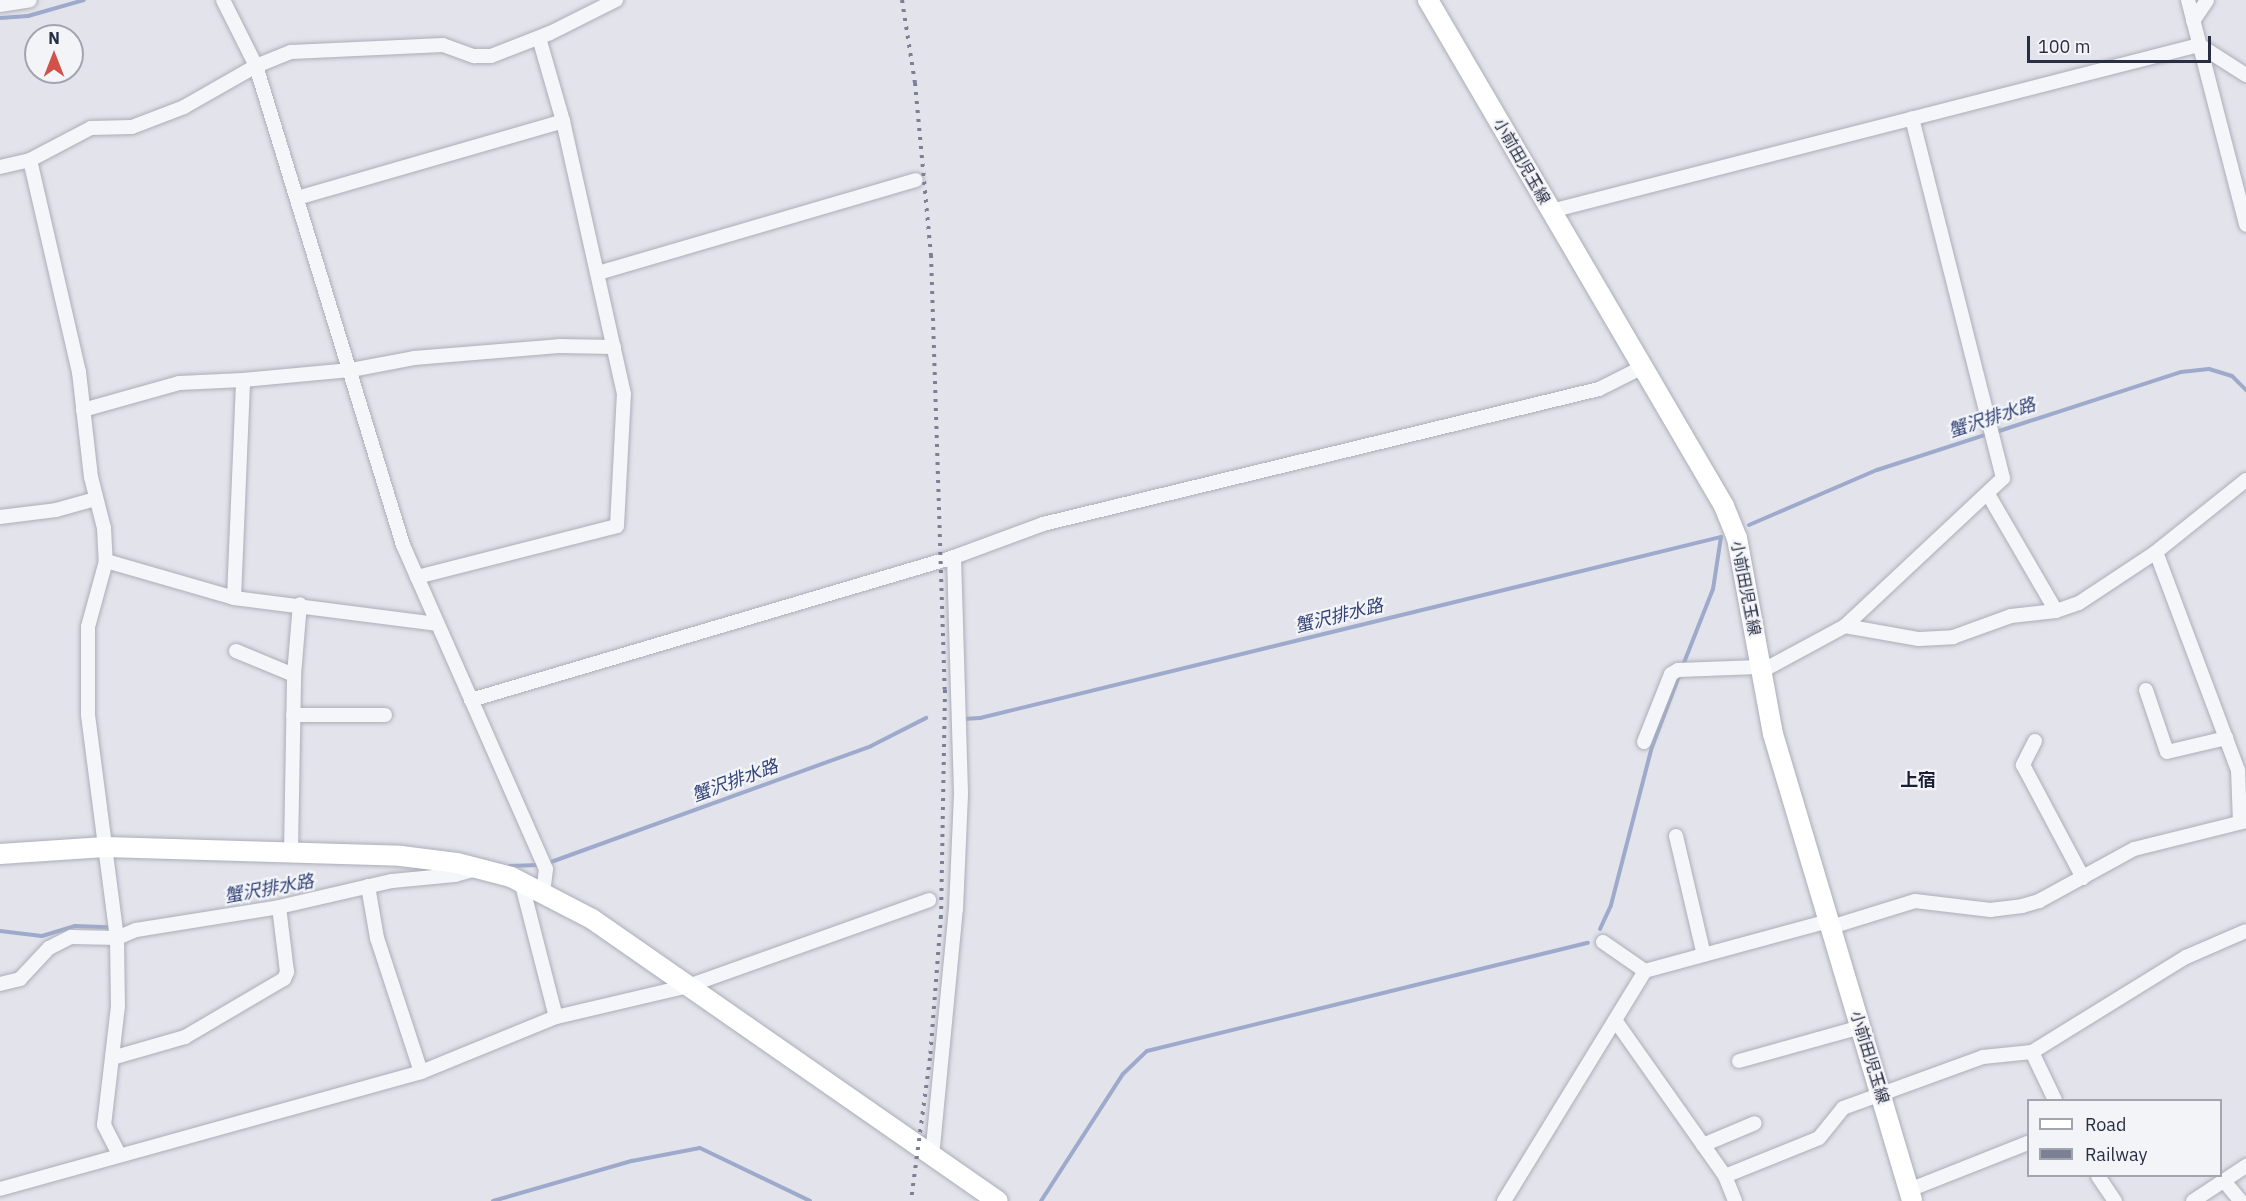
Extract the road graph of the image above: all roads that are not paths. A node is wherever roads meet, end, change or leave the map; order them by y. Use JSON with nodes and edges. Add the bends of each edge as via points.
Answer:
{"nodes":[{"id":1,"x":30,"y":0,"type":"edge"},
{"id":2,"x":223,"y":0,"type":"edge"},
{"id":3,"x":616,"y":0,"type":"edge"},
{"id":4,"x":1428,"y":0,"type":"edge"},
{"id":5,"x":2188,"y":0,"type":"edge"},
{"id":6,"x":2207,"y":0,"type":"edge"},
{"id":7,"x":0,"y":5,"type":"edge"},
{"id":8,"x":2193,"y":21,"type":"junction"},
{"id":9,"x":539,"y":38,"type":"junction"},
{"id":10,"x":2199,"y":45,"type":"junction"},
{"id":11,"x":256,"y":66,"type":"junction"},
{"id":12,"x":2246,"y":75,"type":"edge"},
{"id":13,"x":1912,"y":118,"type":"junction"},
{"id":14,"x":563,"y":121,"type":"junction"},
{"id":15,"x":30,"y":160,"type":"junction"},
{"id":16,"x":0,"y":167,"type":"edge"},
{"id":17,"x":916,"y":180,"type":"dead end"},
{"id":18,"x":297,"y":198,"type":"junction"},
{"id":19,"x":1551,"y":211,"type":"junction"},
{"id":20,"x":2246,"y":225,"type":"edge"},
{"id":21,"x":598,"y":273,"type":"junction"},
{"id":22,"x":614,"y":347,"type":"junction"},
{"id":23,"x":1643,"y":367,"type":"junction"},
{"id":24,"x":351,"y":370,"type":"junction"},
{"id":25,"x":243,"y":380,"type":"junction"},
{"id":26,"x":84,"y":410,"type":"junction"},
{"id":27,"x":2246,"y":480,"type":"edge"},
{"id":28,"x":1988,"y":494,"type":"junction"},
{"id":29,"x":96,"y":499,"type":"junction"},
{"id":30,"x":0,"y":517,"type":"edge"},
{"id":31,"x":2156,"y":552,"type":"junction"},
{"id":32,"x":954,"y":557,"type":"junction"},
{"id":33,"x":106,"y":561,"type":"junction"},
{"id":34,"x":417,"y":577,"type":"junction"},
{"id":35,"x":234,"y":598,"type":"junction"},
{"id":36,"x":300,"y":604,"type":"junction"},
{"id":37,"x":2056,"y":611,"type":"junction"},
{"id":38,"x":436,"y":624,"type":"junction"},
{"id":39,"x":1845,"y":626,"type":"junction"},
{"id":40,"x":236,"y":651,"type":"dead end"},
{"id":41,"x":1760,"y":670,"type":"junction"},
{"id":42,"x":294,"y":675,"type":"junction"},
{"id":43,"x":2146,"y":690,"type":"dead end"},
{"id":44,"x":471,"y":700,"type":"junction"},
{"id":45,"x":293,"y":715,"type":"junction"},
{"id":46,"x":386,"y":715,"type":"dead end"},
{"id":47,"x":2226,"y":738,"type":"junction"},
{"id":48,"x":2036,"y":741,"type":"dead end"},
{"id":49,"x":1644,"y":742,"type":"dead end"},
{"id":50,"x":2243,"y":822,"type":"edge"},
{"id":51,"x":1676,"y":836,"type":"dead end"},
{"id":52,"x":105,"y":847,"type":"junction"},
{"id":53,"x":291,"y":852,"type":"junction"},
{"id":54,"x":0,"y":854,"type":"edge"},
{"id":55,"x":480,"y":868,"type":"junction"},
{"id":56,"x":2083,"y":878,"type":"junction"},
{"id":57,"x":520,"y":881,"type":"junction"},
{"id":58,"x":368,"y":886,"type":"junction"},
{"id":59,"x":543,"y":892,"type":"junction"},
{"id":60,"x":929,"y":900,"type":"dead end"},
{"id":61,"x":279,"y":907,"type":"junction"},
{"id":62,"x":1830,"y":924,"type":"junction"},
{"id":63,"x":2246,"y":931,"type":"edge"},
{"id":64,"x":117,"y":938,"type":"junction"},
{"id":65,"x":1603,"y":942,"type":"dead end"},
{"id":66,"x":1704,"y":955,"type":"junction"},
{"id":67,"x":1644,"y":971,"type":"junction"},
{"id":68,"x":0,"y":984,"type":"edge"},
{"id":69,"x":688,"y":986,"type":"junction"},
{"id":70,"x":556,"y":1017,"type":"junction"},
{"id":71,"x":1615,"y":1020,"type":"junction"},
{"id":72,"x":1861,"y":1027,"type":"junction"},
{"id":73,"x":2032,"y":1052,"type":"junction"},
{"id":74,"x":112,"y":1058,"type":"junction"},
{"id":75,"x":1739,"y":1061,"type":"dead end"},
{"id":76,"x":421,"y":1072,"type":"junction"},
{"id":77,"x":1881,"y":1097,"type":"junction"},
{"id":78,"x":2054,"y":1099,"type":"edge"},
{"id":79,"x":1755,"y":1123,"type":"dead end"},
{"id":80,"x":2027,"y":1143,"type":"edge"},
{"id":81,"x":1702,"y":1145,"type":"junction"},
{"id":82,"x":119,"y":1155,"type":"junction"},
{"id":83,"x":932,"y":1157,"type":"junction"},
{"id":84,"x":2246,"y":1166,"type":"edge"},
{"id":85,"x":1725,"y":1176,"type":"junction"},
{"id":86,"x":2099,"y":1177,"type":"edge"},
{"id":87,"x":2224,"y":1181,"type":"junction"},
{"id":88,"x":0,"y":1189,"type":"edge"},
{"id":89,"x":1910,"y":1195,"type":"edge"},
{"id":90,"x":997,"y":1201,"type":"edge"},
{"id":91,"x":1504,"y":1201,"type":"edge"},
{"id":92,"x":1735,"y":1201,"type":"edge"},
{"id":93,"x":2115,"y":1201,"type":"edge"},
{"id":94,"x":2193,"y":1201,"type":"edge"},
{"id":95,"x":2241,"y":1201,"type":"edge"}],
"edges":[{"from":1,"to":7,"type":"street"},
{"from":2,"to":11,"type":"street"},
{"from":3,"to":9,"type":"street"},
{"from":4,"to":19,"type":"main road","name":"小前田児玉線"},
{"from":5,"to":8,"type":"street"},
{"from":6,"to":8,"type":"street"},
{"from":8,"to":10,"type":"street"},
{"from":9,"to":11,"type":"street","via":[[491,56],[474,56],[442,45],[357,47],[291,52]]},
{"from":9,"to":14,"type":"street"},
{"from":10,"to":12,"type":"street"},
{"from":10,"to":13,"type":"street"},
{"from":10,"to":20,"type":"street"},
{"from":11,"to":15,"type":"street","via":[[184,107],[132,127],[91,128]]},
{"from":11,"to":18,"type":"street"},
{"from":13,"to":19,"type":"street"},
{"from":13,"to":28,"type":"street","via":[[2003,478]]},
{"from":14,"to":18,"type":"street"},
{"from":14,"to":21,"type":"street"},
{"from":15,"to":16,"type":"street"},
{"from":15,"to":26,"type":"street","via":[[79,372]]},
{"from":17,"to":21,"type":"street"},
{"from":18,"to":24,"type":"street"},
{"from":19,"to":23,"type":"main road","name":"小前田児玉線"},
{"from":21,"to":22,"type":"street"},
{"from":22,"to":24,"type":"street","via":[[559,346],[414,358]]},
{"from":22,"to":34,"type":"street","via":[[624,394],[617,526]]},
{"from":23,"to":32,"type":"street","via":[[1599,388],[1043,525]]},
{"from":23,"to":41,"type":"main road","name":"小前田児玉線","via":[[1724,506],[1737,538],[1751,598]]},
{"from":24,"to":25,"type":"street"},
{"from":24,"to":34,"type":"street","via":[[403,545]]},
{"from":25,"to":26,"type":"street","via":[[179,383]]},
{"from":25,"to":35,"type":"street"},
{"from":26,"to":29,"type":"street"},
{"from":27,"to":31,"type":"street"},
{"from":28,"to":37,"type":"street"},
{"from":28,"to":39,"type":"street"},
{"from":29,"to":30,"type":"street","via":[[56,510]]},
{"from":29,"to":33,"type":"street"},
{"from":31,"to":37,"type":"street","via":[[2079,603]]},
{"from":31,"to":47,"type":"street"},
{"from":32,"to":44,"type":"street"},
{"from":32,"to":83,"type":"street","via":[[961,793],[956,909]]},
{"from":33,"to":35,"type":"street"},
{"from":33,"to":52,"type":"street","via":[[88,627],[88,715]]},
{"from":34,"to":38,"type":"street"},
{"from":35,"to":36,"type":"street"},
{"from":36,"to":38,"type":"street"},
{"from":36,"to":42,"type":"street"},
{"from":37,"to":39,"type":"street","via":[[2011,616],[1953,637],[1934,639]]},
{"from":38,"to":44,"type":"street"},
{"from":39,"to":41,"type":"street"},
{"from":40,"to":42,"type":"street"},
{"from":41,"to":49,"type":"street","via":[[1678,670],[1671,674]]},
{"from":41,"to":62,"type":"main road","name":"小前田児玉線","via":[[1773,734]]},
{"from":42,"to":45,"type":"street"},
{"from":43,"to":47,"type":"street","via":[[2167,752]]},
{"from":44,"to":59,"type":"street","via":[[546,869]]},
{"from":45,"to":46,"type":"street"},
{"from":45,"to":53,"type":"street"},
{"from":47,"to":50,"type":"street","via":[[2238,770]]},
{"from":48,"to":56,"type":"street","via":[[2023,765]]},
{"from":50,"to":56,"type":"street","via":[[2134,849]]},
{"from":51,"to":66,"type":"street"},
{"from":52,"to":53,"type":"main road"},
{"from":52,"to":54,"type":"main road"},
{"from":52,"to":64,"type":"street"},
{"from":53,"to":55,"type":"main road","via":[[431,858]]},
{"from":55,"to":57,"type":"main road"},
{"from":55,"to":58,"type":"street"},
{"from":56,"to":62,"type":"street","via":[[2022,906],[1990,909],[1915,901]]},
{"from":57,"to":59,"type":"main road"},
{"from":57,"to":70,"type":"street"},
{"from":58,"to":61,"type":"street"},
{"from":58,"to":76,"type":"street","via":[[376,938]]},
{"from":59,"to":69,"type":"main road","via":[[592,919]]},
{"from":60,"to":69,"type":"street"},
{"from":61,"to":64,"type":"street","via":[[136,930]]},
{"from":61,"to":74,"type":"street","via":[[287,972],[284,979],[185,1037]]},
{"from":62,"to":66,"type":"street"},
{"from":62,"to":72,"type":"main road","name":"小前田児玉線"},
{"from":63,"to":73,"type":"street","via":[[2186,957]]},
{"from":64,"to":68,"type":"street","via":[[70,937],[49,948],[20,979]]},
{"from":64,"to":74,"type":"street","via":[[118,1006]]},
{"from":65,"to":67,"type":"street"},
{"from":66,"to":67,"type":"street"},
{"from":67,"to":71,"type":"street"},
{"from":69,"to":70,"type":"street"},
{"from":69,"to":83,"type":"main road"},
{"from":70,"to":76,"type":"street"},
{"from":71,"to":81,"type":"street"},
{"from":71,"to":91,"type":"street"},
{"from":72,"to":75,"type":"street"},
{"from":72,"to":77,"type":"main road","name":"小前田児玉線"},
{"from":73,"to":77,"type":"street","via":[[1983,1057]]},
{"from":73,"to":78,"type":"street"},
{"from":74,"to":82,"type":"street","via":[[104,1125]]},
{"from":76,"to":82,"type":"street"},
{"from":77,"to":85,"type":"street","via":[[1843,1108],[1819,1138]]},
{"from":77,"to":89,"type":"main road","name":"小前田児玉線"},
{"from":79,"to":81,"type":"street"},
{"from":80,"to":89,"type":"street"},
{"from":81,"to":85,"type":"street"},
{"from":82,"to":88,"type":"street"},
{"from":83,"to":90,"type":"main road"},
{"from":84,"to":87,"type":"street"},
{"from":85,"to":92,"type":"street"},
{"from":86,"to":93,"type":"street"},
{"from":87,"to":94,"type":"street"},
{"from":87,"to":95,"type":"street"}]}
